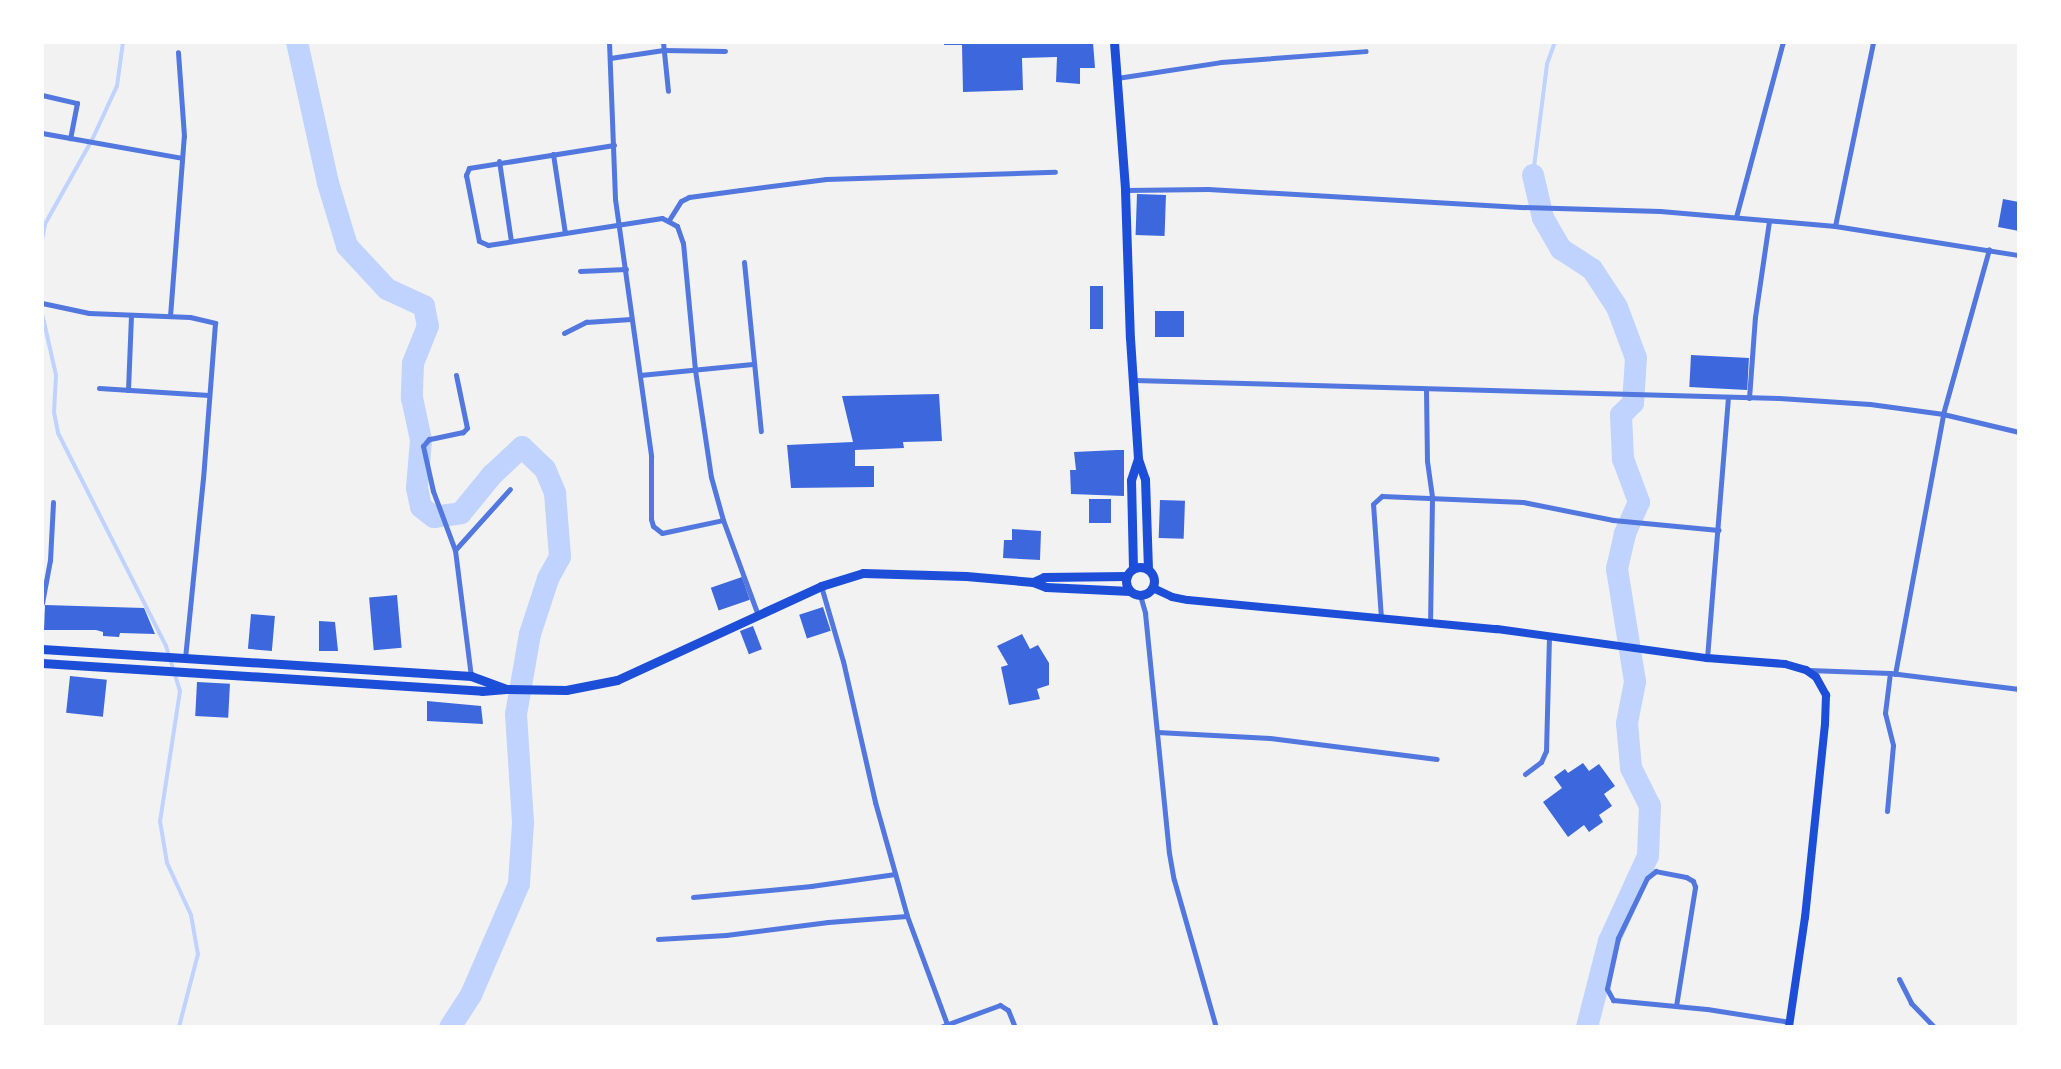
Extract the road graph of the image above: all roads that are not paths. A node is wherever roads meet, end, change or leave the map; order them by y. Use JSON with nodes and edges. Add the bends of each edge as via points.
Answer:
{"nodes":[{"id":1,"x":609,"y":42,"type":"edge"},
{"id":2,"x":663,"y":42,"type":"edge"},
{"id":3,"x":1114,"y":42,"type":"edge"},
{"id":4,"x":1783,"y":42,"type":"edge"},
{"id":5,"x":1873,"y":42,"type":"edge"},
{"id":6,"x":663,"y":50,"type":"junction"},
{"id":7,"x":725,"y":51,"type":"dead end"},
{"id":8,"x":1366,"y":51,"type":"dead end"},
{"id":9,"x":178,"y":52,"type":"dead end"},
{"id":10,"x":610,"y":58,"type":"junction"},
{"id":11,"x":1117,"y":78,"type":"junction"},
{"id":12,"x":668,"y":91,"type":"dead end"},
{"id":13,"x":42,"y":95,"type":"edge"},
{"id":14,"x":42,"y":133,"type":"edge"},
{"id":15,"x":70,"y":138,"type":"junction"},
{"id":16,"x":614,"y":145,"type":"junction"},
{"id":17,"x":552,"y":153,"type":"junction"},
{"id":18,"x":182,"y":158,"type":"junction"},
{"id":19,"x":499,"y":161,"type":"junction"},
{"id":20,"x":1055,"y":171,"type":"dead end"},
{"id":21,"x":1125,"y":190,"type":"junction"},
{"id":22,"x":1736,"y":217,"type":"junction"},
{"id":23,"x":669,"y":220,"type":"junction"},
{"id":24,"x":1769,"y":221,"type":"junction"},
{"id":25,"x":618,"y":224,"type":"junction"},
{"id":26,"x":1835,"y":226,"type":"junction"},
{"id":27,"x":565,"y":233,"type":"junction"},
{"id":28,"x":511,"y":241,"type":"junction"},
{"id":29,"x":1989,"y":249,"type":"junction"},
{"id":30,"x":2019,"y":255,"type":"edge"},
{"id":31,"x":744,"y":262,"type":"dead end"},
{"id":32,"x":626,"y":269,"type":"junction"},
{"id":33,"x":580,"y":271,"type":"dead end"},
{"id":34,"x":45,"y":303,"type":"edge"},
{"id":35,"x":131,"y":315,"type":"junction"},
{"id":36,"x":170,"y":316,"type":"junction"},
{"id":37,"x":631,"y":319,"type":"junction"},
{"id":38,"x":564,"y":333,"type":"dead end"},
{"id":39,"x":752,"y":364,"type":"junction"},
{"id":40,"x":695,"y":370,"type":"junction"},
{"id":41,"x":456,"y":375,"type":"dead end"},
{"id":42,"x":640,"y":375,"type":"junction"},
{"id":43,"x":1134,"y":380,"type":"junction"},
{"id":44,"x":99,"y":388,"type":"dead end"},
{"id":45,"x":128,"y":390,"type":"junction"},
{"id":46,"x":1426,"y":390,"type":"junction"},
{"id":47,"x":209,"y":395,"type":"junction"},
{"id":48,"x":1728,"y":398,"type":"junction"},
{"id":49,"x":1749,"y":398,"type":"junction"},
{"id":50,"x":1943,"y":414,"type":"junction"},
{"id":51,"x":761,"y":431,"type":"dead end"},
{"id":52,"x":2019,"y":432,"type":"edge"},
{"id":53,"x":1138,"y":459,"type":"junction"},
{"id":54,"x":510,"y":489,"type":"dead end"},
{"id":55,"x":1432,"y":498,"type":"junction"},
{"id":56,"x":53,"y":502,"type":"dead end"},
{"id":57,"x":723,"y":520,"type":"junction"},
{"id":58,"x":1719,"y":530,"type":"junction"},
{"id":59,"x":455,"y":550,"type":"junction"},
{"id":60,"x":1148,"y":568,"type":"junction"},
{"id":61,"x":1130,"y":572,"type":"junction"},
{"id":62,"x":1033,"y":582,"type":"junction"},
{"id":63,"x":821,"y":586,"type":"junction"},
{"id":64,"x":1153,"y":588,"type":"junction"},
{"id":65,"x":1130,"y":591,"type":"junction"},
{"id":66,"x":1140,"y":595,"type":"junction"},
{"id":67,"x":42,"y":603,"type":"edge"},
{"id":68,"x":759,"y":617,"type":"junction"},
{"id":69,"x":1381,"y":618,"type":"junction"},
{"id":70,"x":1430,"y":624,"type":"junction"},
{"id":71,"x":1550,"y":638,"type":"junction"},
{"id":72,"x":42,"y":649,"type":"edge"},
{"id":73,"x":148,"y":656,"type":"junction"},
{"id":74,"x":183,"y":657,"type":"junction"},
{"id":75,"x":1707,"y":658,"type":"junction"},
{"id":76,"x":42,"y":663,"type":"edge"},
{"id":77,"x":144,"y":669,"type":"junction"},
{"id":78,"x":1806,"y":670,"type":"junction"},
{"id":79,"x":1893,"y":674,"type":"junction"},
{"id":80,"x":471,"y":676,"type":"junction"},
{"id":81,"x":508,"y":689,"type":"dead end"},
{"id":82,"x":2019,"y":689,"type":"edge"},
{"id":83,"x":1157,"y":732,"type":"junction"},
{"id":84,"x":1437,"y":759,"type":"dead end"},
{"id":85,"x":1525,"y":774,"type":"dead end"},
{"id":86,"x":1887,"y":811,"type":"dead end"},
{"id":87,"x":895,"y":874,"type":"junction"},
{"id":88,"x":693,"y":897,"type":"dead end"},
{"id":89,"x":907,"y":916,"type":"junction"},
{"id":90,"x":657,"y":939,"type":"dead end"},
{"id":91,"x":1899,"y":979,"type":"dead end"},
{"id":92,"x":1676,"y":1006,"type":"junction"},
{"id":93,"x":947,"y":1024,"type":"junction"},
{"id":94,"x":1789,"y":1025,"type":"edge"},
{"id":95,"x":940,"y":1027,"type":"edge"},
{"id":96,"x":1015,"y":1027,"type":"edge"},
{"id":97,"x":1216,"y":1027,"type":"edge"},
{"id":98,"x":1934,"y":1027,"type":"edge"}],
"edges":[{"from":1,"to":10,"type":"street"},
{"from":2,"to":6,"type":"street"},
{"from":3,"to":11,"type":"highway"},
{"from":4,"to":22,"type":"street"},
{"from":5,"to":26,"type":"street"},
{"from":6,"to":7,"type":"street"},
{"from":6,"to":10,"type":"street"},
{"from":6,"to":12,"type":"street"},
{"from":8,"to":11,"type":"street","via":[[1221,62]]},
{"from":9,"to":18,"type":"street"},
{"from":10,"to":16,"type":"street"},
{"from":11,"to":21,"type":"highway"},
{"from":13,"to":15,"type":"street","via":[[77,103]]},
{"from":14,"to":15,"type":"street"},
{"from":15,"to":18,"type":"street"},
{"from":16,"to":17,"type":"street"},
{"from":16,"to":25,"type":"street"},
{"from":17,"to":19,"type":"street"},
{"from":17,"to":27,"type":"street"},
{"from":18,"to":36,"type":"street"},
{"from":19,"to":28,"type":"street"},
{"from":19,"to":28,"type":"street","via":[[472,166],[466,175],[480,243]]},
{"from":20,"to":23,"type":"street","via":[[826,179],[752,188],[689,197],[681,201]]},
{"from":21,"to":22,"type":"street","via":[[1208,189]]},
{"from":21,"to":43,"type":"highway","via":[[1126,276]]},
{"from":22,"to":24,"type":"street"},
{"from":23,"to":25,"type":"street"},
{"from":23,"to":40,"type":"street","via":[[683,243]]},
{"from":24,"to":26,"type":"street"},
{"from":24,"to":49,"type":"street","via":[[1755,317]]},
{"from":25,"to":27,"type":"street"},
{"from":25,"to":32,"type":"street"},
{"from":26,"to":29,"type":"street"},
{"from":27,"to":28,"type":"street"},
{"from":29,"to":30,"type":"street"},
{"from":29,"to":50,"type":"street"},
{"from":31,"to":39,"type":"street"},
{"from":32,"to":33,"type":"street"},
{"from":32,"to":37,"type":"street"},
{"from":34,"to":35,"type":"street","via":[[89,314]]},
{"from":35,"to":36,"type":"street"},
{"from":35,"to":45,"type":"street"},
{"from":36,"to":47,"type":"street","via":[[215,321]]},
{"from":37,"to":38,"type":"street","via":[[586,322]]},
{"from":37,"to":42,"type":"street"},
{"from":39,"to":40,"type":"street"},
{"from":39,"to":51,"type":"street"},
{"from":40,"to":42,"type":"street"},
{"from":40,"to":57,"type":"street","via":[[711,477]]},
{"from":41,"to":59,"type":"street","via":[[468,423],[463,432],[425,441],[424,453]]},
{"from":42,"to":57,"type":"street","via":[[651,456],[653,526],[662,533]]},
{"from":43,"to":46,"type":"street"},
{"from":43,"to":53,"type":"highway"},
{"from":44,"to":45,"type":"street"},
{"from":45,"to":47,"type":"street"},
{"from":46,"to":48,"type":"street","via":[[1642,392]]},
{"from":46,"to":55,"type":"street"},
{"from":47,"to":74,"type":"street"},
{"from":48,"to":49,"type":"street"},
{"from":48,"to":58,"type":"street"},
{"from":49,"to":50,"type":"street","via":[[1870,404]]},
{"from":50,"to":52,"type":"street"},
{"from":50,"to":79,"type":"street"},
{"from":53,"to":60,"type":"highway","via":[[1145,479]]},
{"from":53,"to":61,"type":"highway","via":[[1131,480]]},
{"from":54,"to":59,"type":"street"},
{"from":55,"to":58,"type":"street","via":[[1522,502],[1613,520]]},
{"from":55,"to":69,"type":"street","via":[[1382,496],[1373,504]]},
{"from":55,"to":70,"type":"street"},
{"from":56,"to":67,"type":"street","via":[[50,560]]},
{"from":57,"to":68,"type":"street"},
{"from":58,"to":75,"type":"street"},
{"from":59,"to":80,"type":"street"},
{"from":60,"to":61,"type":"highway","via":[[1140,566]]},
{"from":60,"to":64,"type":"highway","via":[[1154,577]]},
{"from":61,"to":62,"type":"highway","via":[[1044,577]]},
{"from":61,"to":65,"type":"highway","via":[[1126,584]]},
{"from":62,"to":63,"type":"highway","via":[[883,572],[846,577]]},
{"from":62,"to":65,"type":"highway","via":[[1046,587]]},
{"from":63,"to":68,"type":"highway"},
{"from":63,"to":87,"type":"street"},
{"from":64,"to":66,"type":"highway"},
{"from":64,"to":69,"type":"main road","via":[[1188,600]]},
{"from":65,"to":66,"type":"highway"},
{"from":66,"to":83,"type":"street"},
{"from":68,"to":81,"type":"highway","via":[[617,680],[583,689]]},
{"from":69,"to":70,"type":"main road"},
{"from":70,"to":71,"type":"main road","via":[[1497,628]]},
{"from":71,"to":75,"type":"main road"},
{"from":71,"to":85,"type":"street","via":[[1546,751],[1541,762]]},
{"from":72,"to":73,"type":"highway"},
{"from":73,"to":74,"type":"highway"},
{"from":73,"to":77,"type":"highway"},
{"from":74,"to":80,"type":"highway"},
{"from":75,"to":78,"type":"main road","via":[[1785,664]]},
{"from":76,"to":77,"type":"highway"},
{"from":77,"to":80,"type":"highway","via":[[482,691],[506,689]]},
{"from":78,"to":79,"type":"street"},
{"from":78,"to":94,"type":"main road","via":[[1821,683],[1826,711]]},
{"from":79,"to":82,"type":"street"},
{"from":79,"to":86,"type":"street","via":[[1885,713],[1893,745]]},
{"from":83,"to":84,"type":"street","via":[[1270,738]]},
{"from":83,"to":97,"type":"street","via":[[1174,880]]},
{"from":87,"to":88,"type":"street"},
{"from":87,"to":89,"type":"street"},
{"from":89,"to":90,"type":"street"},
{"from":89,"to":93,"type":"street"},
{"from":91,"to":98,"type":"street","via":[[1911,1003]]},
{"from":92,"to":92,"type":"street","via":[[1619,1003],[1612,1000],[1607,989],[1618,938],[1647,878],[1656,871],[1686,878],[1695,887]]},
{"from":92,"to":94,"type":"street"},
{"from":93,"to":95,"type":"street"},
{"from":93,"to":96,"type":"street","via":[[999,1005],[1008,1010]]}]}
